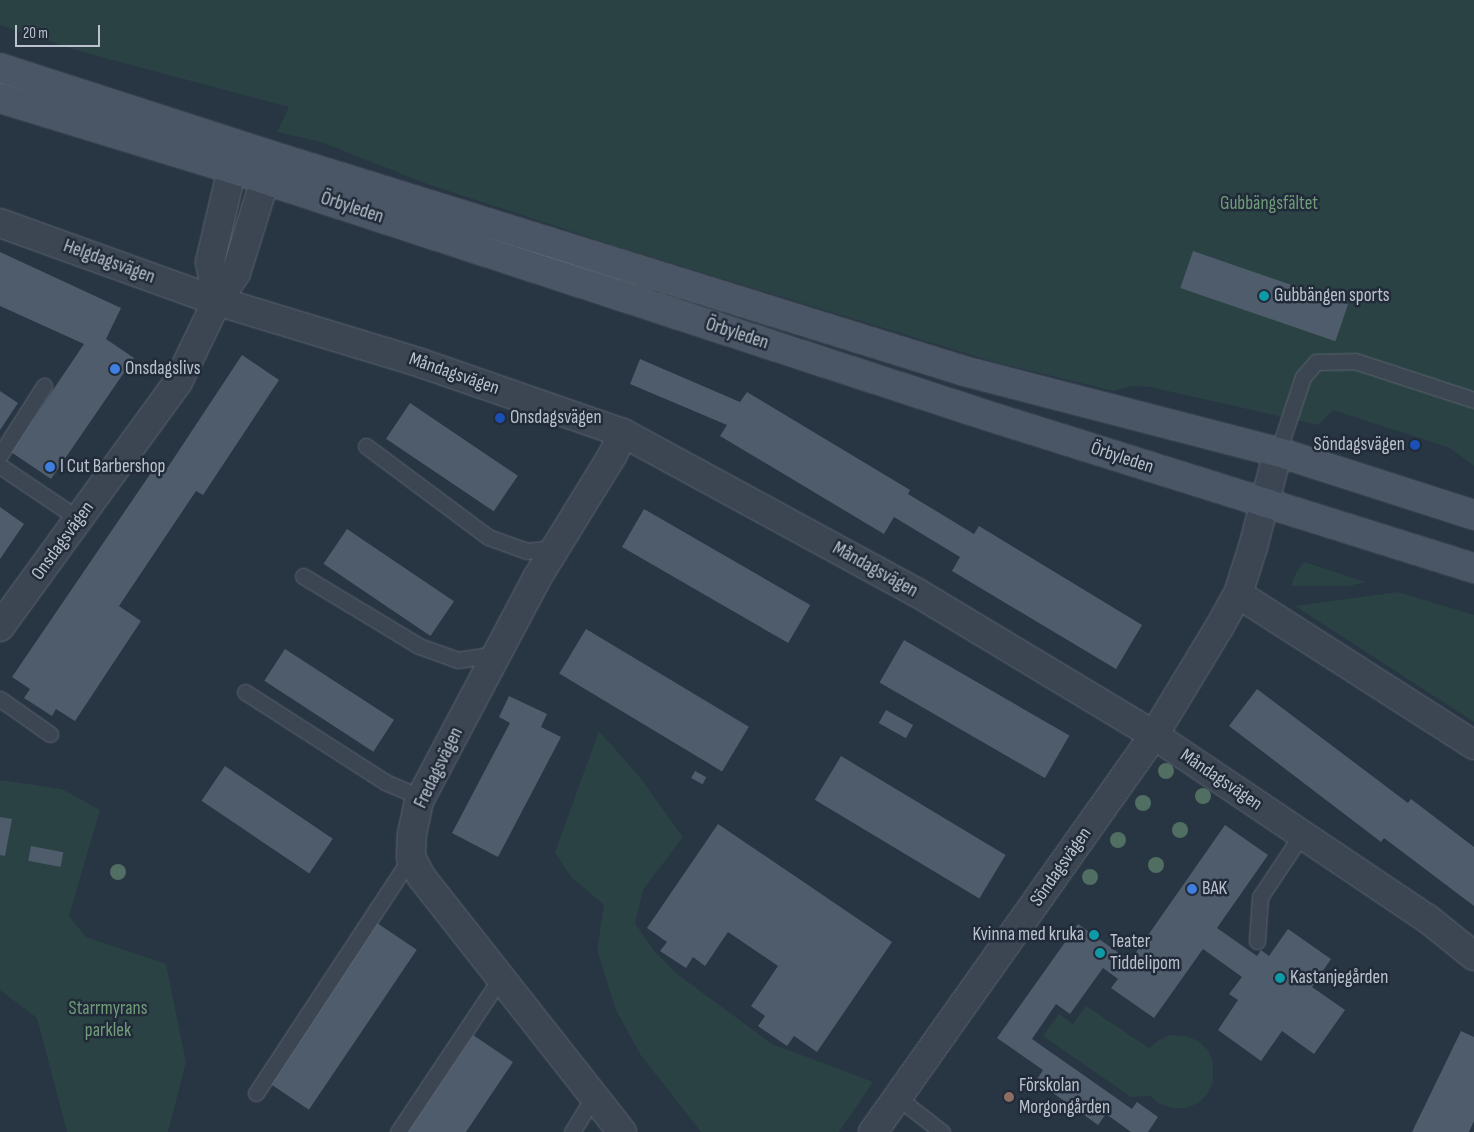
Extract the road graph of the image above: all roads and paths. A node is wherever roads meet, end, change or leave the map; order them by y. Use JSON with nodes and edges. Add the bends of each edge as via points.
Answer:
{"nodes":[{"id":1,"x":0,"y":68,"type":"edge"},
{"id":2,"x":0,"y":98,"type":"edge"},
{"id":3,"x":232,"y":169,"type":"junction"},
{"id":4,"x":265,"y":180,"type":"junction"},
{"id":5,"x":0,"y":223,"type":"edge"},
{"id":6,"x":217,"y":301,"type":"junction"},
{"id":7,"x":44,"y":386,"type":"dead end"},
{"id":8,"x":1474,"y":400,"type":"edge"},
{"id":9,"x":623,"y":433,"type":"junction"},
{"id":10,"x":366,"y":446,"type":"dead end"},
{"id":11,"x":1278,"y":452,"type":"junction"},
{"id":12,"x":0,"y":455,"type":"edge"},
{"id":13,"x":0,"y":466,"type":"edge"},
{"id":14,"x":1264,"y":503,"type":"junction"},
{"id":15,"x":1474,"y":515,"type":"edge"},
{"id":16,"x":79,"y":519,"type":"junction"},
{"id":17,"x":556,"y":548,"type":"junction"},
{"id":18,"x":1474,"y":568,"type":"edge"},
{"id":19,"x":303,"y":576,"type":"dead end"},
{"id":20,"x":1238,"y":594,"type":"junction"},
{"id":21,"x":0,"y":627,"type":"edge"},
{"id":22,"x":497,"y":654,"type":"junction"},
{"id":23,"x":245,"y":692,"type":"dead end"},
{"id":24,"x":0,"y":699,"type":"edge"},
{"id":25,"x":50,"y":734,"type":"dead end"},
{"id":26,"x":1154,"y":735,"type":"junction"},
{"id":27,"x":1474,"y":745,"type":"edge"},
{"id":28,"x":422,"y":795,"type":"junction"},
{"id":29,"x":1302,"y":834,"type":"junction"},
{"id":30,"x":411,"y":857,"type":"junction"},
{"id":31,"x":1256,"y":941,"type":"dead end"},
{"id":32,"x":1474,"y":956,"type":"edge"},
{"id":33,"x":500,"y":978,"type":"junction"},
{"id":34,"x":256,"y":1093,"type":"dead end"},
{"id":35,"x":594,"y":1096,"type":"junction"},
{"id":36,"x":897,"y":1098,"type":"junction"},
{"id":37,"x":398,"y":1132,"type":"edge"},
{"id":38,"x":572,"y":1132,"type":"edge"},
{"id":39,"x":622,"y":1132,"type":"edge"},
{"id":40,"x":873,"y":1132,"type":"edge"},
{"id":41,"x":942,"y":1132,"type":"edge"}],
"edges":[{"from":1,"to":11,"type":"main road","name":"Örbyleden","via":[[964,371]]},
{"from":2,"to":3,"type":"main road","name":"Örbyleden"},
{"from":3,"to":4,"type":"main road","name":"Örbyleden"},
{"from":3,"to":6,"type":"street","via":[[210,262]]},
{"from":4,"to":6,"type":"street","name":"Onsdagsvägen","via":[[236,273]]},
{"from":4,"to":14,"type":"main road","name":"Örbyleden"},
{"from":5,"to":6,"type":"street","name":"Helgdagsvägen"},
{"from":6,"to":9,"type":"street","name":"Måndagsvägen","via":[[421,363]]},
{"from":6,"to":16,"type":"street","name":"Onsdagsvägen","via":[[178,382]]},
{"from":7,"to":12,"type":"lane"},
{"from":8,"to":11,"type":"lane","via":[[1354,361],[1316,362],[1303,377]]},
{"from":9,"to":17,"type":"street","name":"Fredagsvägen"},
{"from":9,"to":26,"type":"street","name":"Måndagsvägen","via":[[916,592]]},
{"from":10,"to":17,"type":"lane","via":[[488,537],[527,551]]},
{"from":11,"to":14,"type":"street","name":"Söndagsvägen"},
{"from":11,"to":15,"type":"main road","name":"Örbyleden"},
{"from":13,"to":16,"type":"lane"},
{"from":14,"to":18,"type":"main road","name":"Örbyleden"},
{"from":14,"to":20,"type":"street","name":"Söndagsvägen"},
{"from":16,"to":21,"type":"street","name":"Onsdagsvägen"},
{"from":17,"to":22,"type":"street","name":"Fredagsvägen"},
{"from":19,"to":22,"type":"lane","via":[[419,646],[458,660]]},
{"from":20,"to":26,"type":"street","name":"Söndagsvägen"},
{"from":20,"to":27,"type":"street"},
{"from":22,"to":28,"type":"street","name":"Fredagsvägen"},
{"from":23,"to":28,"type":"lane","via":[[385,782],[411,794]]},
{"from":24,"to":25,"type":"lane"},
{"from":26,"to":29,"type":"street","name":"Måndagsvägen"},
{"from":26,"to":36,"type":"street","name":"Söndagsvägen"},
{"from":28,"to":30,"type":"street","name":"Fredagsvägen","via":[[412,834]]},
{"from":29,"to":31,"type":"lane","via":[[1260,898]]},
{"from":29,"to":32,"type":"street","name":"Måndagsvägen","via":[[1428,919]]},
{"from":30,"to":33,"type":"street","via":[[422,878]]},
{"from":30,"to":34,"type":"lane"},
{"from":33,"to":35,"type":"street"},
{"from":33,"to":37,"type":"lane"},
{"from":35,"to":38,"type":"lane"},
{"from":35,"to":39,"type":"street"},
{"from":36,"to":40,"type":"street","name":"Söndagsvägen"},
{"from":36,"to":41,"type":"lane"}]}
